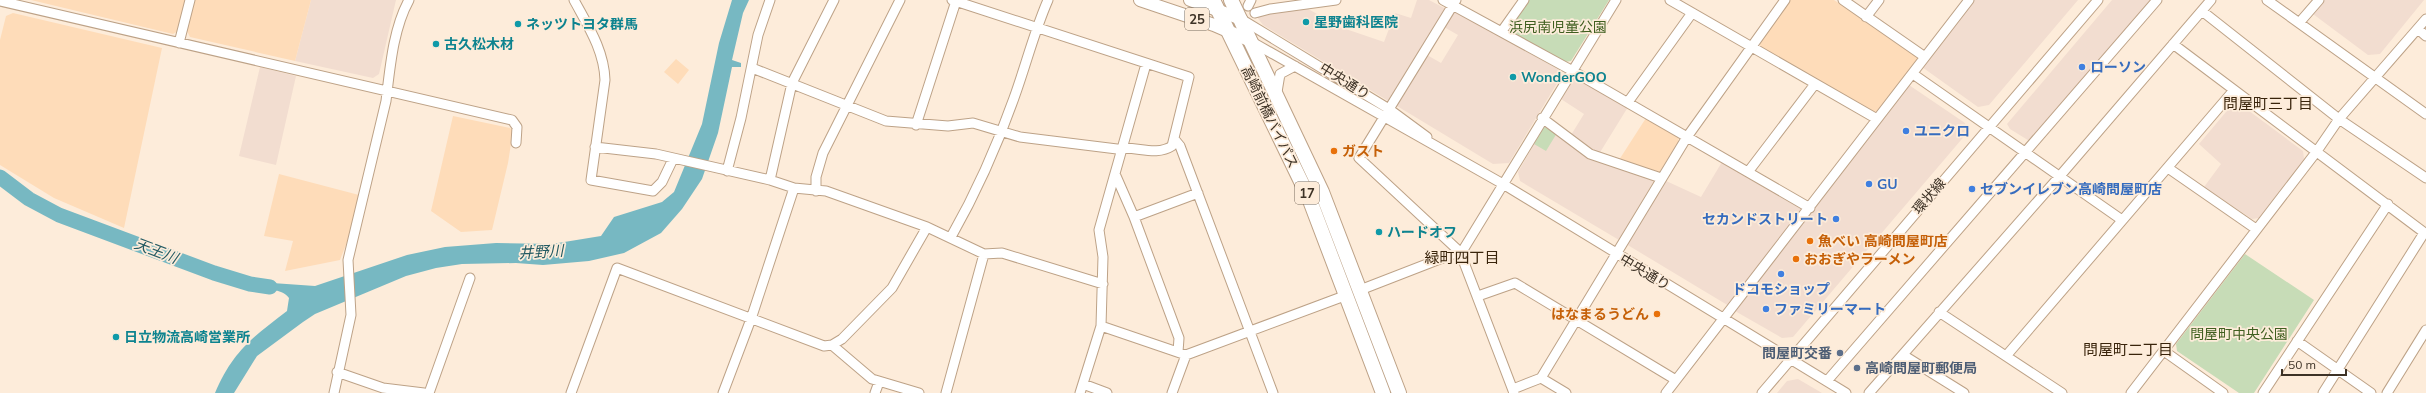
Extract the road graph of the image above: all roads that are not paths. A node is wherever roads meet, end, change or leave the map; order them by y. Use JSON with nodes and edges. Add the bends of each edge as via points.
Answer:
{"nodes":[{"id":1,"x":190,"y":0,"type":"edge"},
{"id":2,"x":408,"y":0,"type":"edge"},
{"id":3,"x":574,"y":0,"type":"edge"},
{"id":4,"x":770,"y":0,"type":"edge"},
{"id":5,"x":834,"y":0,"type":"edge"},
{"id":6,"x":900,"y":0,"type":"edge"},
{"id":7,"x":1048,"y":0,"type":"edge"},
{"id":8,"x":1140,"y":0,"type":"edge"},
{"id":9,"x":1191,"y":0,"type":"edge"},
{"id":10,"x":1231,"y":0,"type":"edge"},
{"id":11,"x":1336,"y":0,"type":"edge"},
{"id":12,"x":1443,"y":0,"type":"edge"},
{"id":13,"x":1524,"y":0,"type":"edge"},
{"id":14,"x":1616,"y":0,"type":"edge"},
{"id":15,"x":1670,"y":0,"type":"edge"},
{"id":16,"x":1785,"y":0,"type":"edge"},
{"id":17,"x":1843,"y":0,"type":"edge"},
{"id":18,"x":1879,"y":0,"type":"edge"},
{"id":19,"x":1969,"y":0,"type":"edge"},
{"id":20,"x":2098,"y":0,"type":"edge"},
{"id":21,"x":2157,"y":0,"type":"edge"},
{"id":22,"x":2211,"y":0,"type":"edge"},
{"id":23,"x":2267,"y":0,"type":"edge"},
{"id":24,"x":2319,"y":0,"type":"edge"},
{"id":25,"x":954,"y":1,"type":"edge"},
{"id":26,"x":1,"y":2,"type":"edge"},
{"id":27,"x":1455,"y":2,"type":"edge"},
{"id":28,"x":1215,"y":4,"type":"edge"},
{"id":29,"x":2202,"y":11,"type":"junction"},
{"id":30,"x":1255,"y":13,"type":"dead end"},
{"id":31,"x":1692,"y":13,"type":"junction"},
{"id":32,"x":1866,"y":17,"type":"junction"},
{"id":33,"x":1241,"y":19,"type":"junction"},
{"id":34,"x":2426,"y":19,"type":"edge"},
{"id":35,"x":2299,"y":23,"type":"junction"},
{"id":36,"x":1036,"y":27,"type":"junction"},
{"id":37,"x":2418,"y":29,"type":"junction"},
{"id":38,"x":1228,"y":30,"type":"junction"},
{"id":39,"x":1502,"y":31,"type":"junction"},
{"id":40,"x":2426,"y":36,"type":"edge"},
{"id":41,"x":1250,"y":41,"type":"junction"},
{"id":42,"x":178,"y":43,"type":"junction"},
{"id":43,"x":2173,"y":44,"type":"junction"},
{"id":44,"x":1751,"y":47,"type":"junction"},
{"id":45,"x":1926,"y":57,"type":"junction"},
{"id":46,"x":1146,"y":64,"type":"junction"},
{"id":47,"x":1295,"y":66,"type":"junction"},
{"id":48,"x":752,"y":68,"type":"junction"},
{"id":49,"x":1571,"y":70,"type":"junction"},
{"id":50,"x":1912,"y":74,"type":"junction"},
{"id":51,"x":2374,"y":76,"type":"junction"},
{"id":52,"x":792,"y":83,"type":"junction"},
{"id":53,"x":1815,"y":84,"type":"junction"},
{"id":54,"x":387,"y":90,"type":"junction"},
{"id":55,"x":2234,"y":90,"type":"junction"},
{"id":56,"x":1277,"y":94,"type":"junction"},
{"id":57,"x":1628,"y":102,"type":"junction"},
{"id":58,"x":846,"y":105,"type":"junction"},
{"id":59,"x":1389,"y":108,"type":"junction"},
{"id":60,"x":2426,"y":114,"type":"edge"},
{"id":61,"x":1384,"y":118,"type":"junction"},
{"id":62,"x":1542,"y":118,"type":"junction"},
{"id":63,"x":1878,"y":119,"type":"junction"},
{"id":64,"x":2339,"y":119,"type":"junction"},
{"id":65,"x":916,"y":124,"type":"junction"},
{"id":66,"x":1990,"y":126,"type":"junction"},
{"id":67,"x":1000,"y":133,"type":"junction"},
{"id":68,"x":1687,"y":137,"type":"junction"},
{"id":69,"x":1175,"y":140,"type":"junction"},
{"id":70,"x":516,"y":143,"type":"dead end"},
{"id":71,"x":595,"y":147,"type":"junction"},
{"id":72,"x":1124,"y":148,"type":"junction"},
{"id":73,"x":1444,"y":150,"type":"junction"},
{"id":74,"x":2317,"y":151,"type":"junction"},
{"id":75,"x":2026,"y":153,"type":"junction"},
{"id":76,"x":677,"y":160,"type":"junction"},
{"id":77,"x":2168,"y":168,"type":"junction"},
{"id":78,"x":723,"y":170,"type":"junction"},
{"id":79,"x":1748,"y":172,"type":"junction"},
{"id":80,"x":1116,"y":176,"type":"junction"},
{"id":81,"x":2059,"y":177,"type":"junction"},
{"id":82,"x":1661,"y":178,"type":"junction"},
{"id":83,"x":2426,"y":178,"type":"edge"},
{"id":84,"x":770,"y":180,"type":"junction"},
{"id":85,"x":1503,"y":184,"type":"junction"},
{"id":86,"x":794,"y":188,"type":"junction"},
{"id":87,"x":816,"y":191,"type":"junction"},
{"id":88,"x":1198,"y":192,"type":"junction"},
{"id":89,"x":2388,"y":204,"type":"junction"},
{"id":90,"x":1810,"y":208,"type":"junction"},
{"id":91,"x":1134,"y":217,"type":"junction"},
{"id":92,"x":2122,"y":220,"type":"junction"},
{"id":93,"x":927,"y":227,"type":"junction"},
{"id":94,"x":2256,"y":229,"type":"junction"},
{"id":95,"x":2425,"y":234,"type":"edge"},
{"id":96,"x":951,"y":237,"type":"junction"},
{"id":97,"x":1460,"y":252,"type":"junction"},
{"id":98,"x":984,"y":254,"type":"junction"},
{"id":99,"x":1616,"y":255,"type":"junction"},
{"id":100,"x":470,"y":278,"type":"dead end"},
{"id":101,"x":1103,"y":284,"type":"junction"},
{"id":102,"x":1360,"y":290,"type":"junction"},
{"id":103,"x":1347,"y":295,"type":"junction"},
{"id":104,"x":1478,"y":296,"type":"junction"},
{"id":105,"x":1940,"y":312,"type":"junction"},
{"id":106,"x":751,"y":319,"type":"junction"},
{"id":107,"x":1575,"y":320,"type":"junction"},
{"id":108,"x":1723,"y":320,"type":"junction"},
{"id":109,"x":1101,"y":326,"type":"junction"},
{"id":110,"x":1250,"y":330,"type":"junction"},
{"id":111,"x":2426,"y":330,"type":"edge"},
{"id":112,"x":2297,"y":341,"type":"junction"},
{"id":113,"x":832,"y":345,"type":"junction"},
{"id":114,"x":2164,"y":351,"type":"junction"},
{"id":115,"x":1182,"y":354,"type":"junction"},
{"id":116,"x":1903,"y":355,"type":"junction"},
{"id":117,"x":2006,"y":356,"type":"junction"},
{"id":118,"x":1790,"y":359,"type":"junction"},
{"id":119,"x":2338,"y":370,"type":"junction"},
{"id":120,"x":337,"y":372,"type":"junction"},
{"id":121,"x":1541,"y":378,"type":"junction"},
{"id":122,"x":1676,"y":380,"type":"junction"},
{"id":123,"x":1827,"y":381,"type":"junction"},
{"id":124,"x":879,"y":382,"type":"junction"},
{"id":125,"x":1082,"y":389,"type":"edge"},
{"id":126,"x":1514,"y":391,"type":"edge"},
{"id":127,"x":334,"y":393,"type":"edge"},
{"id":128,"x":424,"y":393,"type":"edge"},
{"id":129,"x":429,"y":393,"type":"edge"},
{"id":130,"x":571,"y":393,"type":"edge"},
{"id":131,"x":723,"y":393,"type":"edge"},
{"id":132,"x":875,"y":393,"type":"edge"},
{"id":133,"x":919,"y":393,"type":"edge"},
{"id":134,"x":946,"y":393,"type":"edge"},
{"id":135,"x":1107,"y":393,"type":"edge"},
{"id":136,"x":1172,"y":393,"type":"edge"},
{"id":137,"x":1273,"y":393,"type":"edge"},
{"id":138,"x":1383,"y":393,"type":"edge"},
{"id":139,"x":1399,"y":393,"type":"edge"},
{"id":140,"x":1566,"y":393,"type":"edge"},
{"id":141,"x":1666,"y":393,"type":"edge"},
{"id":142,"x":1762,"y":393,"type":"edge"},
{"id":143,"x":1846,"y":393,"type":"edge"},
{"id":144,"x":1869,"y":393,"type":"edge"},
{"id":145,"x":1964,"y":393,"type":"edge"},
{"id":146,"x":2062,"y":393,"type":"edge"},
{"id":147,"x":2131,"y":393,"type":"edge"},
{"id":148,"x":2223,"y":393,"type":"edge"},
{"id":149,"x":2263,"y":393,"type":"edge"},
{"id":150,"x":2323,"y":393,"type":"edge"},
{"id":151,"x":2370,"y":393,"type":"edge"},
{"id":152,"x":2387,"y":393,"type":"edge"}],
"edges":[{"from":1,"to":42,"type":"street"},
{"from":2,"to":54,"type":"street","via":[[402,12]]},
{"from":3,"to":71,"type":"street","via":[[598,45],[605,67]]},
{"from":4,"to":48,"type":"street","via":[[758,36]]},
{"from":5,"to":52,"type":"street"},
{"from":6,"to":58,"type":"street"},
{"from":7,"to":36,"type":"street"},
{"from":8,"to":38,"type":"main road","number":"25"},
{"from":9,"to":28,"type":"main road","number":"25"},
{"from":10,"to":33,"type":"highway","name":"高崎前橋バイパス","number":"17"},
{"from":11,"to":30,"type":"street"},
{"from":12,"to":27,"type":"street"},
{"from":13,"to":39,"type":"street"},
{"from":14,"to":49,"type":"street"},
{"from":15,"to":31,"type":"street"},
{"from":16,"to":44,"type":"street"},
{"from":17,"to":32,"type":"street"},
{"from":18,"to":32,"type":"street"},
{"from":19,"to":45,"type":"street"},
{"from":20,"to":66,"type":"street","name":"環状線"},
{"from":21,"to":75,"type":"street"},
{"from":22,"to":29,"type":"street"},
{"from":23,"to":35,"type":"street"},
{"from":24,"to":35,"type":"street"},
{"from":25,"to":36,"type":"street"},
{"from":25,"to":65,"type":"street"},
{"from":26,"to":42,"type":"street"},
{"from":27,"to":39,"type":"street"},
{"from":27,"to":59,"type":"street"},
{"from":28,"to":33,"type":"main road","number":"25"},
{"from":28,"to":38,"type":"highway","name":"高崎前橋バイパス","number":"17"},
{"from":29,"to":43,"type":"street"},
{"from":29,"to":64,"type":"street"},
{"from":31,"to":44,"type":"street"},
{"from":31,"to":57,"type":"street"},
{"from":32,"to":45,"type":"street"},
{"from":33,"to":41,"type":"highway","name":"高崎前橋バイパス","number":"17"},
{"from":33,"to":59,"type":"street","name":"中央通り"},
{"from":34,"to":37,"type":"street"},
{"from":35,"to":51,"type":"street"},
{"from":36,"to":46,"type":"street"},
{"from":36,"to":67,"type":"street","via":[[1014,98]]},
{"from":37,"to":40,"type":"street"},
{"from":37,"to":51,"type":"street"},
{"from":38,"to":41,"type":"main road","number":"25"},
{"from":38,"to":103,"type":"highway","name":"高崎前橋バイパス","number":"17","via":[[1309,198]]},
{"from":39,"to":49,"type":"street"},
{"from":41,"to":47,"type":"street","name":"中央通り"},
{"from":41,"to":56,"type":"highway","name":"高崎前橋バイパス","number":"17"},
{"from":42,"to":54,"type":"street"},
{"from":43,"to":55,"type":"street"},
{"from":43,"to":81,"type":"street"},
{"from":44,"to":53,"type":"street"},
{"from":44,"to":68,"type":"street"},
{"from":45,"to":50,"type":"street"},
{"from":46,"to":69,"type":"street","via":[[1189,77]]},
{"from":46,"to":72,"type":"street"},
{"from":47,"to":56,"type":"street","via":[[1280,74]]},
{"from":47,"to":61,"type":"street","name":"中央通り"},
{"from":48,"to":52,"type":"street"},
{"from":48,"to":78,"type":"street"},
{"from":49,"to":57,"type":"street"},
{"from":49,"to":62,"type":"street"},
{"from":50,"to":63,"type":"street"},
{"from":50,"to":66,"type":"street"},
{"from":51,"to":60,"type":"street"},
{"from":51,"to":64,"type":"street"},
{"from":52,"to":58,"type":"street"},
{"from":52,"to":84,"type":"street"},
{"from":53,"to":63,"type":"street"},
{"from":53,"to":79,"type":"street"},
{"from":54,"to":70,"type":"street","via":[[512,120],[517,127]]},
{"from":54,"to":120,"type":"street","via":[[348,260],[351,320]]},
{"from":55,"to":74,"type":"street"},
{"from":55,"to":77,"type":"street"},
{"from":56,"to":102,"type":"highway","name":"高崎前橋バイパス","number":"17","via":[[1322,192]]},
{"from":57,"to":68,"type":"street"},
{"from":58,"to":65,"type":"street","via":[[886,121]]},
{"from":58,"to":87,"type":"street","via":[[822,153],[816,177]]},
{"from":59,"to":61,"type":"street"},
{"from":59,"to":73,"type":"street","name":"中央通り"},
{"from":61,"to":73,"type":"street","name":"中央通り"},
{"from":61,"to":97,"type":"street","via":[[1359,158]]},
{"from":62,"to":82,"type":"street","via":[[1590,154]]},
{"from":62,"to":85,"type":"street"},
{"from":63,"to":90,"type":"street"},
{"from":64,"to":74,"type":"street"},
{"from":64,"to":83,"type":"street"},
{"from":65,"to":67,"type":"street","via":[[948,126],[973,123]]},
{"from":66,"to":75,"type":"street"},
{"from":66,"to":118,"type":"street","name":"環状線"},
{"from":67,"to":72,"type":"street"},
{"from":67,"to":96,"type":"street","via":[[969,206]]},
{"from":68,"to":79,"type":"street"},
{"from":68,"to":82,"type":"street"},
{"from":69,"to":72,"type":"street","via":[[1172,146],[1165,150]]},
{"from":69,"to":88,"type":"street","via":[[1180,146]]},
{"from":71,"to":76,"type":"street","via":[[656,154]]},
{"from":71,"to":76,"type":"street","via":[[591,180],[653,191]]},
{"from":72,"to":80,"type":"street"},
{"from":73,"to":85,"type":"street","name":"中央通り"},
{"from":74,"to":89,"type":"street"},
{"from":74,"to":94,"type":"street"},
{"from":75,"to":81,"type":"street"},
{"from":75,"to":123,"type":"street"},
{"from":76,"to":78,"type":"street"},
{"from":77,"to":92,"type":"street"},
{"from":77,"to":94,"type":"street"},
{"from":78,"to":84,"type":"street"},
{"from":79,"to":90,"type":"street"},
{"from":80,"to":91,"type":"street"},
{"from":80,"to":101,"type":"street","via":[[1099,230]]},
{"from":81,"to":92,"type":"street"},
{"from":81,"to":105,"type":"street"},
{"from":82,"to":99,"type":"street"},
{"from":84,"to":86,"type":"street"},
{"from":85,"to":97,"type":"street"},
{"from":85,"to":99,"type":"street","name":"中央通り"},
{"from":86,"to":87,"type":"street"},
{"from":86,"to":106,"type":"street"},
{"from":87,"to":93,"type":"street","via":[[826,191]]},
{"from":88,"to":91,"type":"street"},
{"from":88,"to":110,"type":"street"},
{"from":89,"to":95,"type":"street"},
{"from":89,"to":112,"type":"street"},
{"from":90,"to":108,"type":"street"},
{"from":91,"to":115,"type":"street","via":[[1179,338]]},
{"from":92,"to":117,"type":"street"},
{"from":93,"to":96,"type":"street"},
{"from":93,"to":113,"type":"street","via":[[892,288],[842,339]]},
{"from":94,"to":114,"type":"street"},
{"from":95,"to":119,"type":"street"},
{"from":96,"to":98,"type":"street"},
{"from":97,"to":102,"type":"street"},
{"from":97,"to":104,"type":"street"},
{"from":98,"to":101,"type":"street","via":[[1002,252]]},
{"from":98,"to":134,"type":"street"},
{"from":99,"to":107,"type":"street"},
{"from":99,"to":108,"type":"street","name":"中央通り"},
{"from":100,"to":129,"type":"street"},
{"from":101,"to":109,"type":"street"},
{"from":102,"to":139,"type":"highway","name":"高崎前橋バイパス","number":"17"},
{"from":103,"to":110,"type":"street"},
{"from":103,"to":138,"type":"highway","name":"高崎前橋バイパス","number":"17"},
{"from":104,"to":107,"type":"street","via":[[1515,283]]},
{"from":104,"to":126,"type":"street"},
{"from":105,"to":116,"type":"street"},
{"from":105,"to":117,"type":"street"},
{"from":106,"to":113,"type":"street","via":[[824,346]]},
{"from":106,"to":130,"type":"street","via":[[617,268]]},
{"from":106,"to":131,"type":"street"},
{"from":107,"to":121,"type":"street"},
{"from":107,"to":122,"type":"street"},
{"from":108,"to":118,"type":"street","name":"中央通り"},
{"from":108,"to":122,"type":"street"},
{"from":109,"to":115,"type":"street"},
{"from":109,"to":125,"type":"street"},
{"from":110,"to":115,"type":"street"},
{"from":110,"to":137,"type":"street"},
{"from":111,"to":152,"type":"street"},
{"from":112,"to":119,"type":"street"},
{"from":112,"to":149,"type":"street"},
{"from":113,"to":124,"type":"street"},
{"from":114,"to":147,"type":"street"},
{"from":114,"to":148,"type":"street"},
{"from":115,"to":136,"type":"street"},
{"from":116,"to":144,"type":"street"},
{"from":116,"to":145,"type":"street"},
{"from":117,"to":146,"type":"street"},
{"from":118,"to":123,"type":"street","name":"中央通り"},
{"from":118,"to":142,"type":"street","name":"環状線"},
{"from":119,"to":150,"type":"street"},
{"from":119,"to":151,"type":"street"},
{"from":120,"to":127,"type":"street"},
{"from":120,"to":128,"type":"street","via":[[383,388]]},
{"from":121,"to":126,"type":"street"},
{"from":121,"to":140,"type":"street"},
{"from":122,"to":141,"type":"street"},
{"from":123,"to":143,"type":"street","name":"中央通り"},
{"from":124,"to":132,"type":"street"},
{"from":124,"to":133,"type":"street"},
{"from":125,"to":135,"type":"street"}]}
